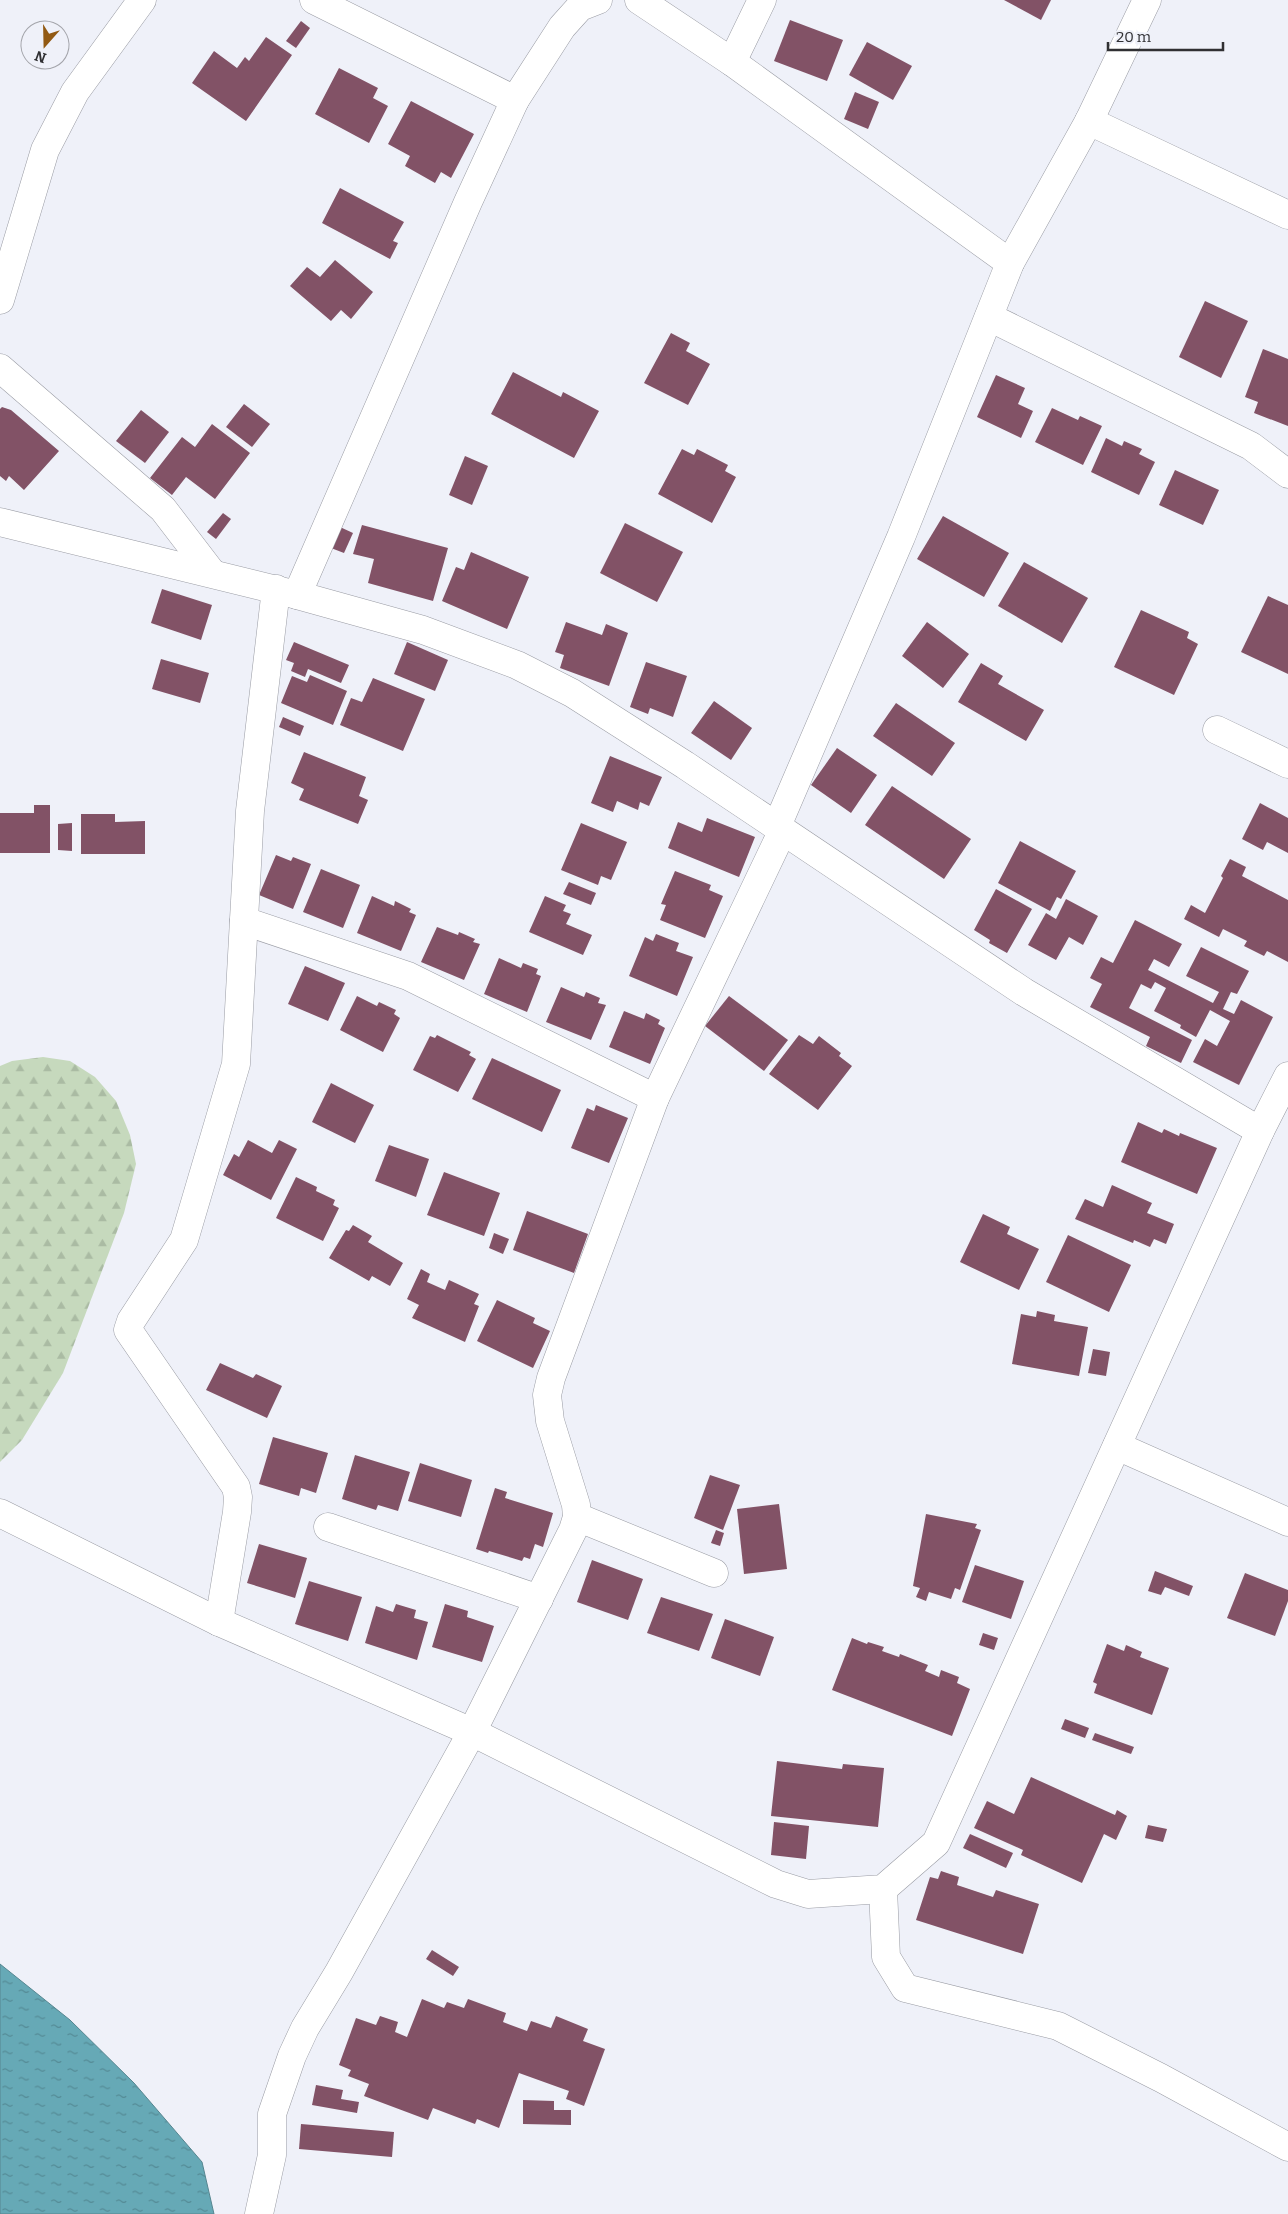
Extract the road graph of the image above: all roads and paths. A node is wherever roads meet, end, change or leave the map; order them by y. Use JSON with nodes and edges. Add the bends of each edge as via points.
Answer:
{"nodes":[{"id":1,"x":142,"y":0,"type":"edge"},
{"id":2,"x":314,"y":0,"type":"edge"},
{"id":3,"x":598,"y":0,"type":"edge"},
{"id":4,"x":639,"y":0,"type":"edge"},
{"id":5,"x":762,"y":0,"type":"edge"},
{"id":6,"x":1146,"y":0,"type":"edge"},
{"id":7,"x":732,"y":62,"type":"junction"},
{"id":8,"x":516,"y":100,"type":"junction"},
{"id":9,"x":1089,"y":120,"type":"junction"},
{"id":10,"x":1288,"y":215,"type":"edge"},
{"id":11,"x":6,"y":259,"type":"edge"},
{"id":12,"x":1010,"y":263,"type":"junction"},
{"id":13,"x":0,"y":300,"type":"edge"},
{"id":14,"x":989,"y":317,"type":"junction"},
{"id":15,"x":0,"y":368,"type":"edge"},
{"id":16,"x":1288,"y":474,"type":"edge"},
{"id":17,"x":0,"y":522,"type":"edge"},
{"id":18,"x":212,"y":573,"type":"junction"},
{"id":19,"x":287,"y":592,"type":"junction"},
{"id":20,"x":1217,"y":730,"type":"dead end"},
{"id":21,"x":1288,"y":764,"type":"edge"},
{"id":22,"x":780,"y":828,"type":"junction"},
{"id":23,"x":244,"y":921,"type":"junction"},
{"id":24,"x":1288,"y":1076,"type":"edge"},
{"id":25,"x":655,"y":1098,"type":"junction"},
{"id":26,"x":1260,"y":1131,"type":"junction"},
{"id":27,"x":1117,"y":1446,"type":"junction"},
{"id":28,"x":0,"y":1512,"type":"edge"},
{"id":29,"x":577,"y":1517,"type":"junction"},
{"id":30,"x":1288,"y":1522,"type":"edge"},
{"id":31,"x":328,"y":1527,"type":"dead end"},
{"id":32,"x":714,"y":1573,"type":"dead end"},
{"id":33,"x":539,"y":1599,"type":"junction"},
{"id":34,"x":219,"y":1622,"type":"junction"},
{"id":35,"x":472,"y":1732,"type":"junction"},
{"id":36,"x":883,"y":1889,"type":"junction"},
{"id":37,"x":1288,"y":2147,"type":"edge"},
{"id":38,"x":260,"y":2214,"type":"edge"}],
"edges":[{"from":1,"to":11,"type":"street","via":[[75,92],[45,150]]},
{"from":2,"to":8,"type":"street"},
{"from":3,"to":8,"type":"street","via":[[580,8],[562,27]]},
{"from":4,"to":7,"type":"street"},
{"from":5,"to":7,"type":"street"},
{"from":6,"to":9,"type":"street"},
{"from":7,"to":12,"type":"street"},
{"from":8,"to":19,"type":"street"},
{"from":9,"to":10,"type":"street"},
{"from":9,"to":12,"type":"street"},
{"from":11,"to":13,"type":"street"},
{"from":12,"to":14,"type":"street"},
{"from":14,"to":16,"type":"street","via":[[1251,446]]},
{"from":14,"to":22,"type":"street"},
{"from":15,"to":18,"type":"street","via":[[163,509]]},
{"from":17,"to":18,"type":"street"},
{"from":18,"to":19,"type":"street"},
{"from":19,"to":22,"type":"street","via":[[423,630],[517,665],[572,694]]},
{"from":19,"to":23,"type":"street","via":[[250,811]]},
{"from":20,"to":21,"type":"street"},
{"from":22,"to":25,"type":"street"},
{"from":22,"to":26,"type":"street","via":[[1024,992]]},
{"from":23,"to":25,"type":"street","via":[[408,976]]},
{"from":23,"to":34,"type":"street","via":[[236,1064],[184,1240],[130,1321],[128,1330],[236,1487],[237,1512]]},
{"from":24,"to":26,"type":"street"},
{"from":25,"to":29,"type":"street","via":[[547,1395],[550,1421]]},
{"from":26,"to":27,"type":"street"},
{"from":27,"to":30,"type":"street"},
{"from":27,"to":36,"type":"street","via":[[936,1843]]},
{"from":28,"to":34,"type":"street"},
{"from":29,"to":32,"type":"street"},
{"from":29,"to":33,"type":"street"},
{"from":31,"to":33,"type":"street"},
{"from":33,"to":35,"type":"street"},
{"from":34,"to":35,"type":"street"},
{"from":35,"to":36,"type":"street","via":[[776,1884],[808,1894]]},
{"from":35,"to":38,"type":"street","via":[[292,2056],[272,2114],[272,2155]]},
{"from":36,"to":37,"type":"street","via":[[886,1957],[905,1988],[1058,2026]]}]}
